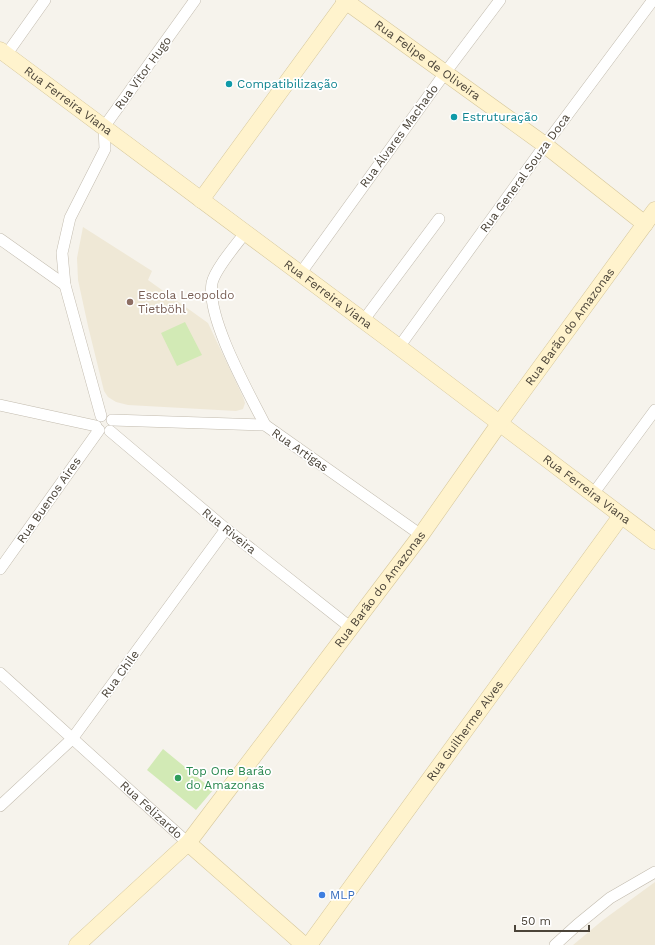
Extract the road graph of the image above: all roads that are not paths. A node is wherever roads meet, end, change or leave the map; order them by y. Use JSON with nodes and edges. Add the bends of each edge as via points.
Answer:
{"nodes":[{"id":1,"x":46,"y":0,"type":"edge"},
{"id":2,"x":195,"y":0,"type":"edge"},
{"id":3,"x":345,"y":0,"type":"edge"},
{"id":4,"x":500,"y":0,"type":"edge"},
{"id":5,"x":653,"y":0,"type":"edge"},
{"id":6,"x":3,"y":52,"type":"edge"},
{"id":7,"x":445,"y":73,"type":"junction"},
{"id":8,"x":104,"y":127,"type":"junction"},
{"id":9,"x":545,"y":145,"type":"junction"},
{"id":10,"x":201,"y":200,"type":"junction"},
{"id":11,"x":655,"y":210,"type":"edge"},
{"id":12,"x":439,"y":219,"type":"dead end"},
{"id":13,"x":645,"y":224,"type":"junction"},
{"id":14,"x":245,"y":233,"type":"junction"},
{"id":15,"x":0,"y":239,"type":"edge"},
{"id":16,"x":300,"y":274,"type":"junction"},
{"id":17,"x":65,"y":285,"type":"junction"},
{"id":18,"x":363,"y":321,"type":"junction"},
{"id":19,"x":399,"y":347,"type":"junction"},
{"id":20,"x":0,"y":405,"type":"edge"},
{"id":21,"x":655,"y":410,"type":"edge"},
{"id":22,"x":499,"y":424,"type":"junction"},
{"id":23,"x":104,"y":425,"type":"junction"},
{"id":24,"x":265,"y":425,"type":"junction"},
{"id":25,"x":593,"y":494,"type":"junction"},
{"id":26,"x":621,"y":516,"type":"junction"},
{"id":27,"x":226,"y":529,"type":"junction"},
{"id":28,"x":421,"y":535,"type":"junction"},
{"id":29,"x":655,"y":541,"type":"edge"},
{"id":30,"x":0,"y":569,"type":"edge"},
{"id":31,"x":350,"y":627,"type":"junction"},
{"id":32,"x":0,"y":674,"type":"edge"},
{"id":33,"x":72,"y":739,"type":"junction"},
{"id":34,"x":0,"y":806,"type":"edge"},
{"id":35,"x":188,"y":843,"type":"junction"},
{"id":36,"x":655,"y":872,"type":"edge"},
{"id":37,"x":77,"y":945,"type":"edge"},
{"id":38,"x":304,"y":945,"type":"edge"},
{"id":39,"x":310,"y":945,"type":"edge"},
{"id":40,"x":555,"y":945,"type":"edge"}],
"edges":[{"from":1,"to":6,"type":"street"},
{"from":2,"to":8,"type":"street","name":"Rua Vitor Hugo"},
{"from":3,"to":7,"type":"street","name":"Rua Felipe de Oliveira"},
{"from":3,"to":10,"type":"street"},
{"from":4,"to":7,"type":"street","name":"Rua Álvares Machado"},
{"from":5,"to":9,"type":"street","name":"Rua General Souza Doca"},
{"from":6,"to":8,"type":"street","name":"Rua Ferreira Viana"},
{"from":7,"to":9,"type":"street","name":"Rua Felipe de Oliveira"},
{"from":7,"to":16,"type":"street","name":"Rua Álvares Machado"},
{"from":8,"to":10,"type":"street","name":"Rua Ferreira Viana"},
{"from":8,"to":17,"type":"street","via":[[105,149],[70,218],[62,253]]},
{"from":9,"to":13,"type":"street","name":"Rua Felipe de Oliveira"},
{"from":9,"to":19,"type":"street","name":"Rua General Souza Doca"},
{"from":10,"to":14,"type":"street","name":"Rua Ferreira Viana"},
{"from":11,"to":13,"type":"street","name":"Rua Barão do Amazonas"},
{"from":12,"to":18,"type":"street"},
{"from":13,"to":22,"type":"street","name":"Rua Barão do Amazonas"},
{"from":14,"to":16,"type":"street","name":"Rua Ferreira Viana"},
{"from":14,"to":24,"type":"street","via":[[219,268],[212,283],[213,302],[226,346]]},
{"from":15,"to":17,"type":"street"},
{"from":16,"to":18,"type":"street","name":"Rua Ferreira Viana"},
{"from":17,"to":23,"type":"street"},
{"from":18,"to":19,"type":"street","name":"Rua Ferreira Viana"},
{"from":19,"to":22,"type":"street","name":"Rua Ferreira Viana"},
{"from":20,"to":23,"type":"street","name":"Rua Artigas"},
{"from":21,"to":25,"type":"street"},
{"from":22,"to":25,"type":"street","name":"Rua Ferreira Viana"},
{"from":22,"to":28,"type":"street","name":"Rua Barão do Amazonas"},
{"from":23,"to":24,"type":"street","name":"Rua Artigas"},
{"from":23,"to":27,"type":"street","name":"Rua Riveira"},
{"from":23,"to":30,"type":"street","name":"Rua Buenos Aires"},
{"from":24,"to":28,"type":"street","name":"Rua Artigas"},
{"from":25,"to":26,"type":"street","name":"Rua Ferreira Viana"},
{"from":26,"to":29,"type":"street","name":"Rua Ferreira Viana"},
{"from":26,"to":39,"type":"street","name":"Rua Guilherme Alves"},
{"from":27,"to":31,"type":"street","name":"Rua Riveira"},
{"from":27,"to":33,"type":"street","name":"Rua Chile"},
{"from":28,"to":31,"type":"street","name":"Rua Barão do Amazonas"},
{"from":31,"to":35,"type":"street","name":"Rua Barão do Amazonas"},
{"from":32,"to":33,"type":"street","name":"Rua Felizardo"},
{"from":33,"to":34,"type":"street","name":"Rua Chile"},
{"from":33,"to":35,"type":"street","name":"Rua Felizardo"},
{"from":35,"to":37,"type":"street","name":"Rua Barão do Amazonas"},
{"from":35,"to":38,"type":"street","name":"Rua Felizardo"},
{"from":36,"to":40,"type":"street","via":[[610,898]]}]}
